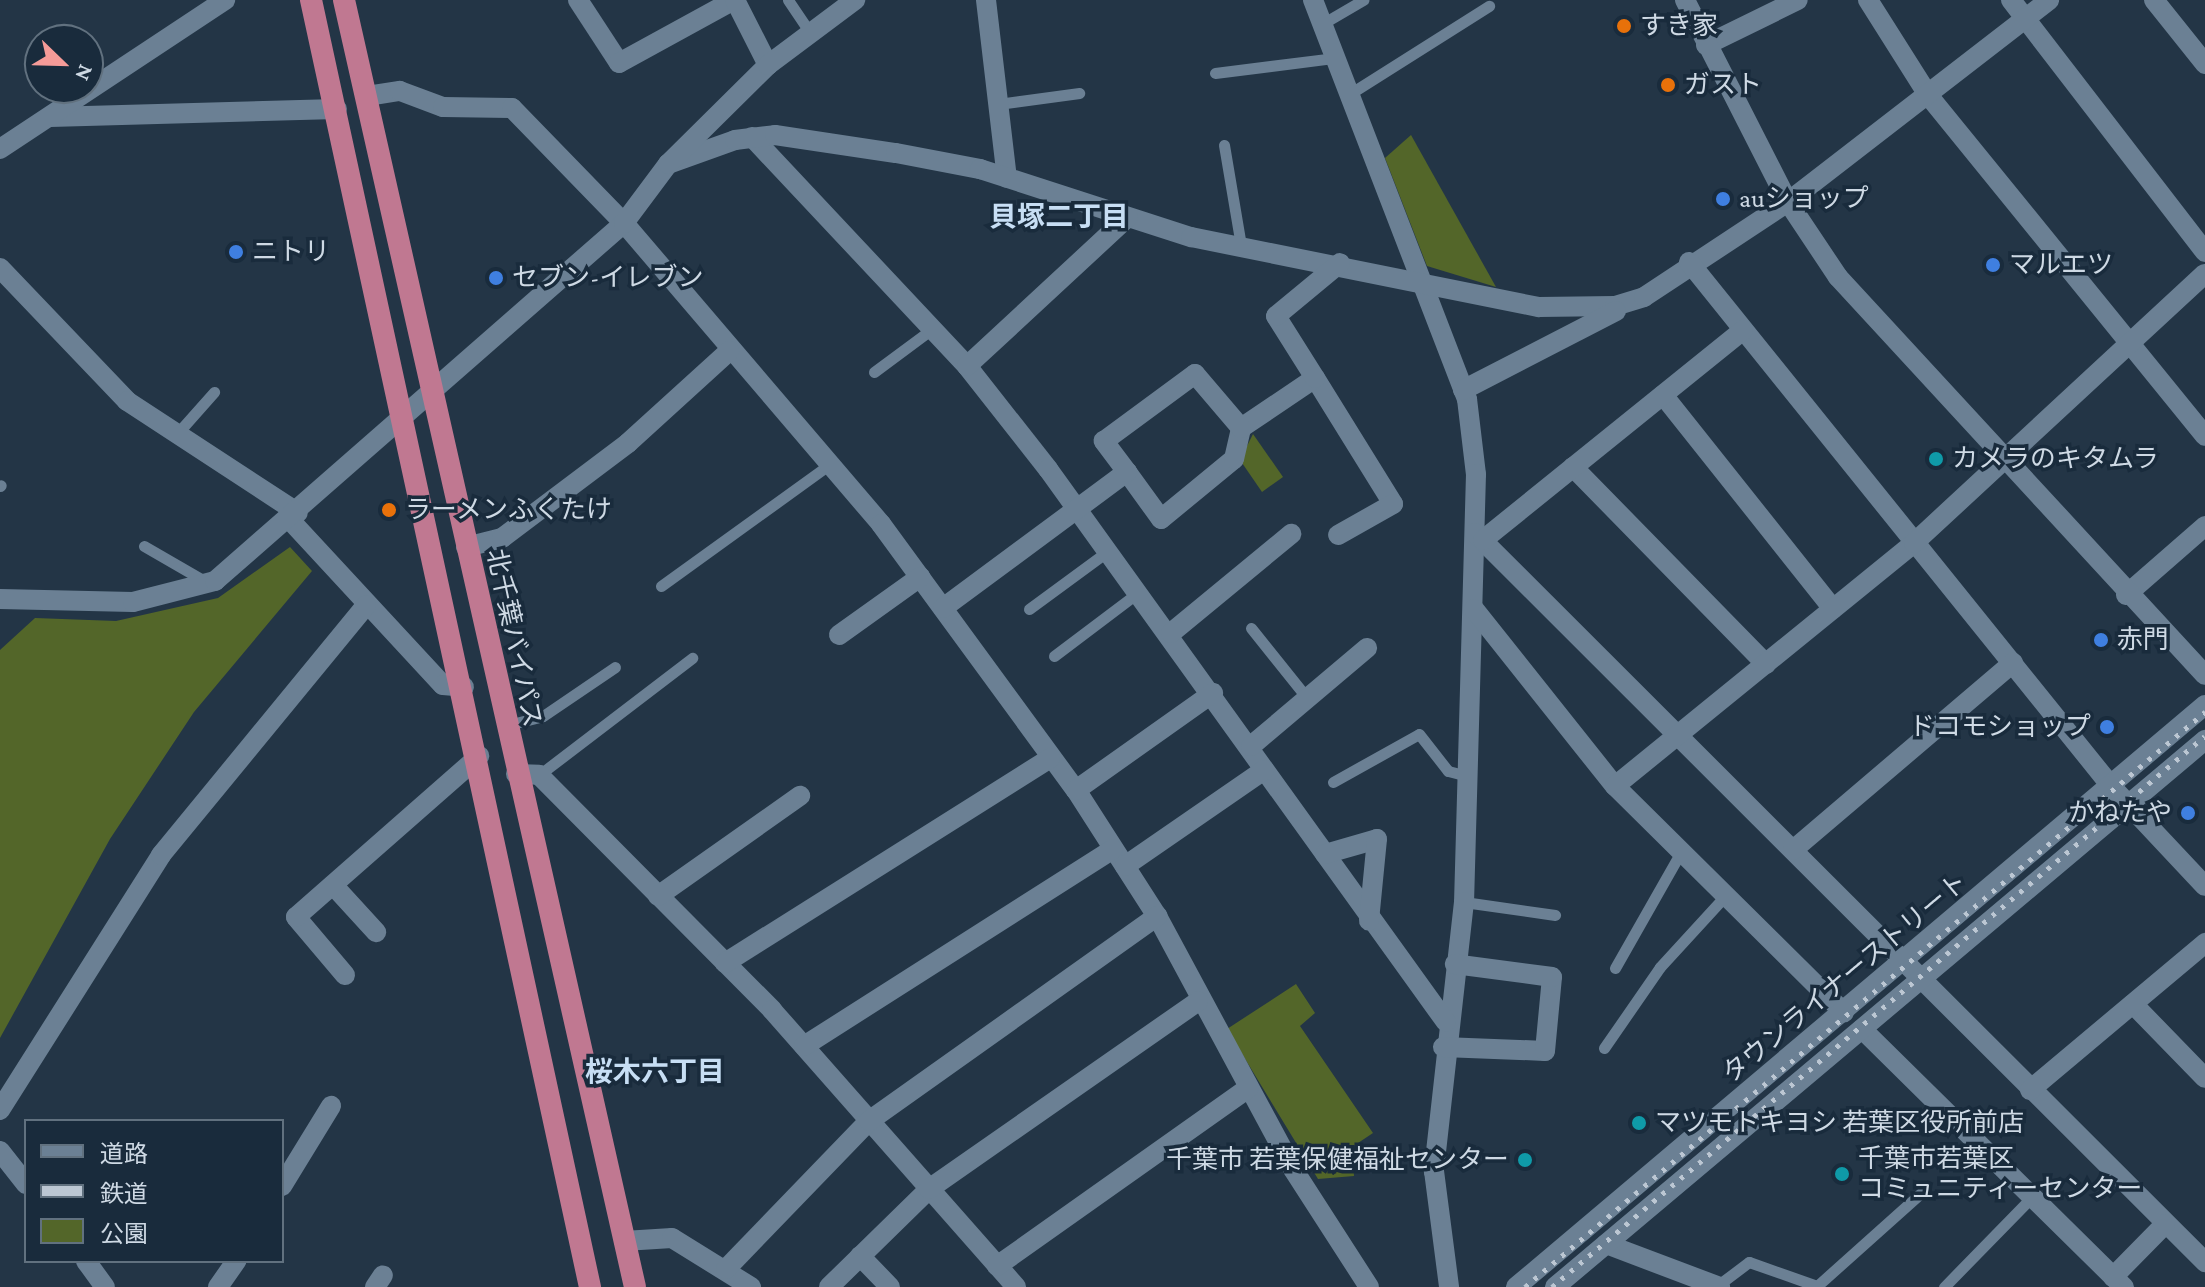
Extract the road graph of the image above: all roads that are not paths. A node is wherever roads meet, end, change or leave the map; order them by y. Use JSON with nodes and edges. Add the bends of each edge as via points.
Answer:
{"nodes":[{"id":1,"x":225,"y":0,"type":"edge"},
{"id":2,"x":311,"y":0,"type":"edge"},
{"id":3,"x":344,"y":0,"type":"edge"},
{"id":4,"x":578,"y":0,"type":"edge"},
{"id":5,"x":734,"y":0,"type":"edge"},
{"id":6,"x":788,"y":0,"type":"edge"},
{"id":7,"x":855,"y":0,"type":"edge"},
{"id":8,"x":986,"y":0,"type":"edge"},
{"id":9,"x":1313,"y":0,"type":"edge"},
{"id":10,"x":1363,"y":0,"type":"edge"},
{"id":11,"x":1685,"y":0,"type":"edge"},
{"id":12,"x":1798,"y":0,"type":"edge"},
{"id":13,"x":1868,"y":0,"type":"edge"},
{"id":14,"x":2011,"y":0,"type":"edge"},
{"id":15,"x":2049,"y":0,"type":"edge"},
{"id":16,"x":2154,"y":0,"type":"edge"},
{"id":17,"x":1489,"y":6,"type":"dead end"},
{"id":18,"x":2025,"y":19,"type":"junction"},
{"id":19,"x":1322,"y":24,"type":"junction"},
{"id":20,"x":810,"y":33,"type":"junction"},
{"id":21,"x":1706,"y":45,"type":"junction"},
{"id":22,"x":1333,"y":58,"type":"junction"},
{"id":23,"x":2205,"y":64,"type":"edge"},
{"id":24,"x":768,"y":65,"type":"junction"},
{"id":25,"x":1215,"y":73,"type":"dead end"},
{"id":26,"x":1079,"y":93,"type":"dead end"},
{"id":27,"x":1348,"y":95,"type":"junction"},
{"id":28,"x":1928,"y":95,"type":"junction"},
{"id":29,"x":367,"y":96,"type":"junction"},
{"id":30,"x":998,"y":104,"type":"junction"},
{"id":31,"x":337,"y":109,"type":"junction"},
{"id":32,"x":50,"y":117,"type":"junction"},
{"id":33,"x":752,"y":137,"type":"junction"},
{"id":34,"x":1224,"y":145,"type":"dead end"},
{"id":35,"x":0,"y":149,"type":"edge"},
{"id":36,"x":668,"y":164,"type":"junction"},
{"id":37,"x":1007,"y":178,"type":"junction"},
{"id":38,"x":1788,"y":202,"type":"junction"},
{"id":39,"x":1128,"y":217,"type":"junction"},
{"id":40,"x":624,"y":223,"type":"junction"},
{"id":41,"x":1241,"y":246,"type":"junction"},
{"id":42,"x":2205,"y":252,"type":"edge"},
{"id":43,"x":1689,"y":262,"type":"junction"},
{"id":44,"x":1340,"y":263,"type":"junction"},
{"id":45,"x":0,"y":268,"type":"edge"},
{"id":46,"x":2205,"y":274,"type":"edge"},
{"id":47,"x":1418,"y":278,"type":"junction"},
{"id":48,"x":1644,"y":297,"type":"junction"},
{"id":49,"x":932,"y":329,"type":"junction"},
{"id":50,"x":1743,"y":330,"type":"junction"},
{"id":51,"x":2129,"y":343,"type":"junction"},
{"id":52,"x":729,"y":351,"type":"junction"},
{"id":53,"x":967,"y":366,"type":"junction"},
{"id":54,"x":874,"y":372,"type":"dead end"},
{"id":55,"x":1315,"y":378,"type":"junction"},
{"id":56,"x":1463,"y":390,"type":"junction"},
{"id":57,"x":214,"y":392,"type":"dead end"},
{"id":58,"x":433,"y":393,"type":"junction"},
{"id":59,"x":1663,"y":395,"type":"junction"},
{"id":60,"x":404,"y":418,"type":"junction"},
{"id":61,"x":1241,"y":428,"type":"junction"},
{"id":62,"x":175,"y":436,"type":"junction"},
{"id":63,"x":2205,"y":436,"type":"edge"},
{"id":64,"x":2001,"y":461,"type":"junction"},
{"id":65,"x":829,"y":465,"type":"junction"},
{"id":66,"x":1573,"y":467,"type":"junction"},
{"id":67,"x":1127,"y":472,"type":"junction"},
{"id":68,"x":1079,"y":510,"type":"junction"},
{"id":69,"x":294,"y":516,"type":"junction"},
{"id":70,"x":2205,"y":526,"type":"edge"},
{"id":71,"x":1291,"y":534,"type":"dead end"},
{"id":72,"x":1338,"y":535,"type":"dead end"},
{"id":73,"x":1479,"y":537,"type":"junction"},
{"id":74,"x":1914,"y":543,"type":"junction"},
{"id":75,"x":144,"y":546,"type":"dead end"},
{"id":76,"x":466,"y":547,"type":"junction"},
{"id":77,"x":1108,"y":551,"type":"junction"},
{"id":78,"x":920,"y":577,"type":"junction"},
{"id":79,"x":209,"y":584,"type":"junction"},
{"id":80,"x":661,"y":586,"type":"dead end"},
{"id":81,"x":1139,"y":592,"type":"junction"},
{"id":82,"x":2126,"y":595,"type":"junction"},
{"id":83,"x":0,"y":599,"type":"edge"},
{"id":84,"x":366,"y":605,"type":"junction"},
{"id":85,"x":943,"y":608,"type":"junction"},
{"id":86,"x":1029,"y":609,"type":"dead end"},
{"id":87,"x":1474,"y":609,"type":"junction"},
{"id":88,"x":1833,"y":609,"type":"junction"},
{"id":89,"x":1251,"y":628,"type":"dead end"},
{"id":90,"x":1171,"y":633,"type":"junction"},
{"id":91,"x":839,"y":635,"type":"dead end"},
{"id":92,"x":1367,"y":648,"type":"dead end"},
{"id":93,"x":1054,"y":656,"type":"dead end"},
{"id":94,"x":692,"y":658,"type":"dead end"},
{"id":95,"x":2013,"y":663,"type":"junction"},
{"id":96,"x":1766,"y":664,"type":"junction"},
{"id":97,"x":615,"y":667,"type":"dead end"},
{"id":98,"x":2205,"y":675,"type":"edge"},
{"id":99,"x":464,"y":687,"type":"junction"},
{"id":100,"x":1213,"y":693,"type":"junction"},
{"id":101,"x":1307,"y":698,"type":"junction"},
{"id":102,"x":2205,"y":705,"type":"edge"},
{"id":103,"x":504,"y":726,"type":"junction"},
{"id":104,"x":1676,"y":736,"type":"junction"},
{"id":105,"x":2205,"y":740,"type":"edge"},
{"id":106,"x":1251,"y":746,"type":"junction"},
{"id":107,"x":479,"y":756,"type":"junction"},
{"id":108,"x":1050,"y":758,"type":"junction"},
{"id":109,"x":1264,"y":770,"type":"junction"},
{"id":110,"x":516,"y":774,"type":"junction"},
{"id":111,"x":539,"y":775,"type":"junction"},
{"id":112,"x":1468,"y":776,"type":"junction"},
{"id":113,"x":1333,"y":782,"type":"dead end"},
{"id":114,"x":1615,"y":786,"type":"junction"},
{"id":115,"x":2111,"y":786,"type":"junction"},
{"id":116,"x":1076,"y":790,"type":"junction"},
{"id":117,"x":800,"y":796,"type":"dead end"},
{"id":118,"x":2129,"y":806,"type":"junction"},
{"id":119,"x":1113,"y":849,"type":"junction"},
{"id":120,"x":1793,"y":850,"type":"junction"},
{"id":121,"x":1681,"y":852,"type":"junction"},
{"id":122,"x":1325,"y":854,"type":"junction"},
{"id":123,"x":1125,"y":866,"type":"junction"},
{"id":124,"x":333,"y":885,"type":"junction"},
{"id":125,"x":2205,"y":886,"type":"edge"},
{"id":126,"x":658,"y":896,"type":"junction"},
{"id":127,"x":1725,"y":896,"type":"junction"},
{"id":128,"x":1464,"y":902,"type":"junction"},
{"id":129,"x":1555,"y":915,"type":"dead end"},
{"id":130,"x":1157,"y":916,"type":"junction"},
{"id":131,"x":1369,"y":921,"type":"junction"},
{"id":132,"x":376,"y":932,"type":"dead end"},
{"id":133,"x":2205,"y":943,"type":"edge"},
{"id":134,"x":725,"y":963,"type":"junction"},
{"id":135,"x":1455,"y":964,"type":"junction"},
{"id":136,"x":1903,"y":964,"type":"junction"},
{"id":137,"x":1615,"y":968,"type":"dead end"},
{"id":138,"x":345,"y":975,"type":"dead end"},
{"id":139,"x":1919,"y":981,"type":"junction"},
{"id":140,"x":1198,"y":1001,"type":"junction"},
{"id":141,"x":2133,"y":1004,"type":"junction"},
{"id":142,"x":1844,"y":1013,"type":"junction"},
{"id":143,"x":1446,"y":1022,"type":"junction"},
{"id":144,"x":1862,"y":1029,"type":"junction"},
{"id":145,"x":804,"y":1046,"type":"junction"},
{"id":146,"x":1443,"y":1047,"type":"junction"},
{"id":147,"x":1604,"y":1048,"type":"dead end"},
{"id":148,"x":2205,"y":1078,"type":"edge"},
{"id":149,"x":1248,"y":1088,"type":"junction"},
{"id":150,"x":2030,"y":1090,"type":"junction"},
{"id":151,"x":331,"y":1106,"type":"dead end"},
{"id":152,"x":0,"y":1110,"type":"edge"},
{"id":153,"x":869,"y":1121,"type":"junction"},
{"id":154,"x":0,"y":1151,"type":"edge"},
{"id":155,"x":24,"y":1181,"type":"edge"},
{"id":156,"x":284,"y":1183,"type":"edge"},
{"id":157,"x":929,"y":1189,"type":"junction"},
{"id":158,"x":1921,"y":1193,"type":"dead end"},
{"id":159,"x":2031,"y":1198,"type":"junction"},
{"id":160,"x":2165,"y":1224,"type":"junction"},
{"id":161,"x":624,"y":1241,"type":"junction"},
{"id":162,"x":1606,"y":1244,"type":"junction"},
{"id":163,"x":860,"y":1256,"type":"junction"},
{"id":164,"x":2205,"y":1262,"type":"edge"},
{"id":165,"x":87,"y":1263,"type":"edge"},
{"id":166,"x":235,"y":1263,"type":"edge"},
{"id":167,"x":997,"y":1266,"type":"junction"},
{"id":168,"x":726,"y":1269,"type":"junction"},
{"id":169,"x":2119,"y":1282,"type":"edge"},
{"id":170,"x":1719,"y":1286,"type":"edge"},
{"id":171,"x":105,"y":1287,"type":"edge"},
{"id":172,"x":218,"y":1287,"type":"edge"},
{"id":173,"x":590,"y":1287,"type":"edge"},
{"id":174,"x":635,"y":1287,"type":"edge"},
{"id":175,"x":751,"y":1287,"type":"edge"},
{"id":176,"x":829,"y":1287,"type":"edge"},
{"id":177,"x":890,"y":1287,"type":"edge"},
{"id":178,"x":1016,"y":1287,"type":"edge"},
{"id":179,"x":1369,"y":1287,"type":"edge"},
{"id":180,"x":1449,"y":1287,"type":"edge"},
{"id":181,"x":1516,"y":1287,"type":"edge"},
{"id":182,"x":1555,"y":1287,"type":"edge"},
{"id":183,"x":1944,"y":1287,"type":"edge"}],
"edges":[{"from":1,"to":32,"type":"street"},
{"from":2,"to":31,"type":"highway"},
{"from":3,"to":29,"type":"highway","name":"北千葉バイパス"},
{"from":4,"to":5,"type":"street","via":[[619,63]]},
{"from":5,"to":24,"type":"street"},
{"from":6,"to":20,"type":"lane"},
{"from":7,"to":20,"type":"street"},
{"from":8,"to":30,"type":"street"},
{"from":9,"to":19,"type":"street"},
{"from":10,"to":19,"type":"lane"},
{"from":11,"to":21,"type":"street"},
{"from":12,"to":21,"type":"street"},
{"from":13,"to":28,"type":"street"},
{"from":14,"to":18,"type":"street"},
{"from":15,"to":18,"type":"street"},
{"from":16,"to":23,"type":"street"},
{"from":17,"to":27,"type":"lane"},
{"from":18,"to":28,"type":"street"},
{"from":18,"to":42,"type":"street"},
{"from":19,"to":22,"type":"street"},
{"from":20,"to":24,"type":"street"},
{"from":21,"to":38,"type":"street"},
{"from":22,"to":25,"type":"lane"},
{"from":22,"to":27,"type":"street"},
{"from":24,"to":36,"type":"street"},
{"from":26,"to":30,"type":"lane"},
{"from":27,"to":47,"type":"street"},
{"from":28,"to":38,"type":"street"},
{"from":28,"to":51,"type":"street"},
{"from":29,"to":40,"type":"street","via":[[400,91],[443,107],[512,108]]},
{"from":29,"to":58,"type":"highway","name":"北千葉バイパス"},
{"from":30,"to":37,"type":"street"},
{"from":31,"to":32,"type":"street"},
{"from":31,"to":60,"type":"highway"},
{"from":32,"to":35,"type":"street"},
{"from":33,"to":36,"type":"street"},
{"from":33,"to":37,"type":"street","via":[[896,153]]},
{"from":33,"to":49,"type":"street"},
{"from":34,"to":41,"type":"lane"},
{"from":36,"to":40,"type":"street"},
{"from":37,"to":39,"type":"street"},
{"from":38,"to":43,"type":"street"},
{"from":38,"to":64,"type":"street","via":[[1867,314]]},
{"from":39,"to":41,"type":"street"},
{"from":39,"to":53,"type":"street"},
{"from":40,"to":52,"type":"street"},
{"from":40,"to":58,"type":"street"},
{"from":41,"to":44,"type":"street"},
{"from":43,"to":48,"type":"street"},
{"from":43,"to":50,"type":"street"},
{"from":44,"to":47,"type":"street"},
{"from":44,"to":55,"type":"street","via":[[1276,316]]},
{"from":45,"to":62,"type":"street","via":[[127,401]]},
{"from":46,"to":51,"type":"street"},
{"from":47,"to":48,"type":"street","via":[[1539,307],[1615,306]]},
{"from":47,"to":56,"type":"street"},
{"from":48,"to":56,"type":"street"},
{"from":49,"to":53,"type":"street"},
{"from":49,"to":54,"type":"lane"},
{"from":50,"to":59,"type":"street"},
{"from":50,"to":74,"type":"street"},
{"from":51,"to":63,"type":"street"},
{"from":51,"to":64,"type":"street"},
{"from":52,"to":65,"type":"street"},
{"from":52,"to":76,"type":"street","via":[[628,443],[502,538]]},
{"from":53,"to":68,"type":"street"},
{"from":55,"to":61,"type":"street"},
{"from":55,"to":72,"type":"street","via":[[1393,504]]},
{"from":56,"to":73,"type":"street"},
{"from":57,"to":62,"type":"lane"},
{"from":58,"to":60,"type":"street"},
{"from":58,"to":76,"type":"highway","name":"北千葉バイパス"},
{"from":59,"to":66,"type":"street"},
{"from":59,"to":88,"type":"street"},
{"from":60,"to":69,"type":"street"},
{"from":60,"to":99,"type":"highway"},
{"from":61,"to":67,"type":"street","via":[[1234,459],[1161,519]]},
{"from":61,"to":67,"type":"street","via":[[1195,374],[1104,441]]},
{"from":62,"to":69,"type":"street"},
{"from":64,"to":74,"type":"street"},
{"from":64,"to":82,"type":"street"},
{"from":65,"to":78,"type":"street"},
{"from":65,"to":80,"type":"lane"},
{"from":66,"to":73,"type":"street"},
{"from":66,"to":96,"type":"street"},
{"from":67,"to":68,"type":"street"},
{"from":68,"to":77,"type":"street"},
{"from":68,"to":85,"type":"street"},
{"from":69,"to":79,"type":"street"},
{"from":69,"to":84,"type":"street"},
{"from":70,"to":82,"type":"street"},
{"from":71,"to":90,"type":"street"},
{"from":73,"to":87,"type":"street"},
{"from":73,"to":104,"type":"street"},
{"from":74,"to":88,"type":"street"},
{"from":74,"to":95,"type":"street"},
{"from":75,"to":79,"type":"lane"},
{"from":76,"to":103,"type":"highway","name":"北千葉バイパス"},
{"from":77,"to":81,"type":"street"},
{"from":77,"to":86,"type":"lane"},
{"from":78,"to":85,"type":"street"},
{"from":78,"to":91,"type":"street"},
{"from":79,"to":83,"type":"street","via":[[133,602]]},
{"from":81,"to":90,"type":"street"},
{"from":81,"to":93,"type":"lane"},
{"from":82,"to":98,"type":"street"},
{"from":84,"to":99,"type":"street","via":[[443,685]]},
{"from":84,"to":152,"type":"street","via":[[161,855]]},
{"from":85,"to":108,"type":"street"},
{"from":87,"to":112,"type":"street"},
{"from":87,"to":114,"type":"street"},
{"from":88,"to":96,"type":"street"},
{"from":89,"to":101,"type":"lane"},
{"from":90,"to":100,"type":"street"},
{"from":92,"to":101,"type":"street"},
{"from":94,"to":111,"type":"lane"},
{"from":95,"to":115,"type":"street"},
{"from":95,"to":120,"type":"street"},
{"from":96,"to":104,"type":"street"},
{"from":97,"to":103,"type":"lane","via":[[543,716]]},
{"from":99,"to":107,"type":"highway"},
{"from":100,"to":106,"type":"street"},
{"from":100,"to":116,"type":"street"},
{"from":101,"to":106,"type":"street"},
{"from":102,"to":115,"type":"street","name":"タウンライナーストリート"},
{"from":103,"to":110,"type":"highway","name":"北千葉バイパス"},
{"from":104,"to":114,"type":"street"},
{"from":104,"to":120,"type":"street"},
{"from":105,"to":118,"type":"street","name":"タウンライナーストリート"},
{"from":106,"to":109,"type":"street"},
{"from":107,"to":124,"type":"street"},
{"from":107,"to":173,"type":"highway"},
{"from":108,"to":116,"type":"street"},
{"from":108,"to":134,"type":"street"},
{"from":109,"to":122,"type":"street"},
{"from":109,"to":123,"type":"street"},
{"from":110,"to":111,"type":"street"},
{"from":110,"to":161,"type":"highway","name":"北千葉バイパス"},
{"from":111,"to":126,"type":"street"},
{"from":112,"to":113,"type":"lane","via":[[1448,771],[1419,734]]},
{"from":112,"to":128,"type":"street"},
{"from":114,"to":121,"type":"street"},
{"from":115,"to":118,"type":"street"},
{"from":115,"to":136,"type":"street","name":"タウンライナーストリート"},
{"from":116,"to":119,"type":"street"},
{"from":117,"to":126,"type":"street"},
{"from":118,"to":125,"type":"street"},
{"from":118,"to":139,"type":"street","name":"タウンライナーストリート"},
{"from":119,"to":123,"type":"street"},
{"from":119,"to":145,"type":"street"},
{"from":120,"to":136,"type":"street"},
{"from":121,"to":127,"type":"street"},
{"from":121,"to":137,"type":"lane"},
{"from":122,"to":131,"type":"street"},
{"from":122,"to":131,"type":"street","via":[[1377,839]]},
{"from":123,"to":130,"type":"street"},
{"from":124,"to":132,"type":"street"},
{"from":124,"to":138,"type":"street","via":[[296,917]]},
{"from":126,"to":134,"type":"street"},
{"from":127,"to":142,"type":"street"},
{"from":127,"to":147,"type":"lane","via":[[1660,967]]},
{"from":128,"to":129,"type":"lane"},
{"from":128,"to":135,"type":"street"},
{"from":130,"to":140,"type":"street"},
{"from":130,"to":153,"type":"street"},
{"from":131,"to":143,"type":"street"},
{"from":133,"to":141,"type":"street"},
{"from":134,"to":145,"type":"street"},
{"from":135,"to":143,"type":"street"},
{"from":135,"to":146,"type":"street","via":[[1552,977],[1545,1051]]},
{"from":136,"to":139,"type":"street"},
{"from":136,"to":142,"type":"street","name":"タウンライナーストリート"},
{"from":139,"to":144,"type":"street","name":"タウンライナーストリート"},
{"from":139,"to":150,"type":"street"},
{"from":140,"to":149,"type":"street"},
{"from":140,"to":157,"type":"street"},
{"from":141,"to":148,"type":"street"},
{"from":141,"to":150,"type":"street"},
{"from":142,"to":181,"type":"street","name":"タウンライナーストリート"},
{"from":143,"to":146,"type":"street"},
{"from":144,"to":159,"type":"street"},
{"from":144,"to":162,"type":"street","name":"タウンライナーストリート"},
{"from":145,"to":153,"type":"street"},
{"from":146,"to":180,"type":"street","via":[[1434,1171]]},
{"from":149,"to":167,"type":"street"},
{"from":149,"to":179,"type":"street"},
{"from":150,"to":160,"type":"street"},
{"from":151,"to":156,"type":"street"},
{"from":153,"to":157,"type":"street"},
{"from":153,"to":168,"type":"street"},
{"from":154,"to":155,"type":"street"},
{"from":157,"to":163,"type":"street"},
{"from":157,"to":167,"type":"street"},
{"from":158,"to":170,"type":"lane","via":[[1817,1286],[1749,1262]]},
{"from":159,"to":169,"type":"street"},
{"from":159,"to":183,"type":"lane"},
{"from":160,"to":164,"type":"street"},
{"from":160,"to":169,"type":"street"},
{"from":161,"to":168,"type":"street","via":[[672,1238]]},
{"from":161,"to":174,"type":"highway","name":"北千葉バイパス"},
{"from":162,"to":170,"type":"street"},
{"from":162,"to":182,"type":"street","name":"タウンライナーストリート"},
{"from":163,"to":176,"type":"street"},
{"from":163,"to":177,"type":"street"},
{"from":165,"to":171,"type":"street"},
{"from":166,"to":172,"type":"street"},
{"from":167,"to":178,"type":"street"},
{"from":168,"to":175,"type":"street"}]}
